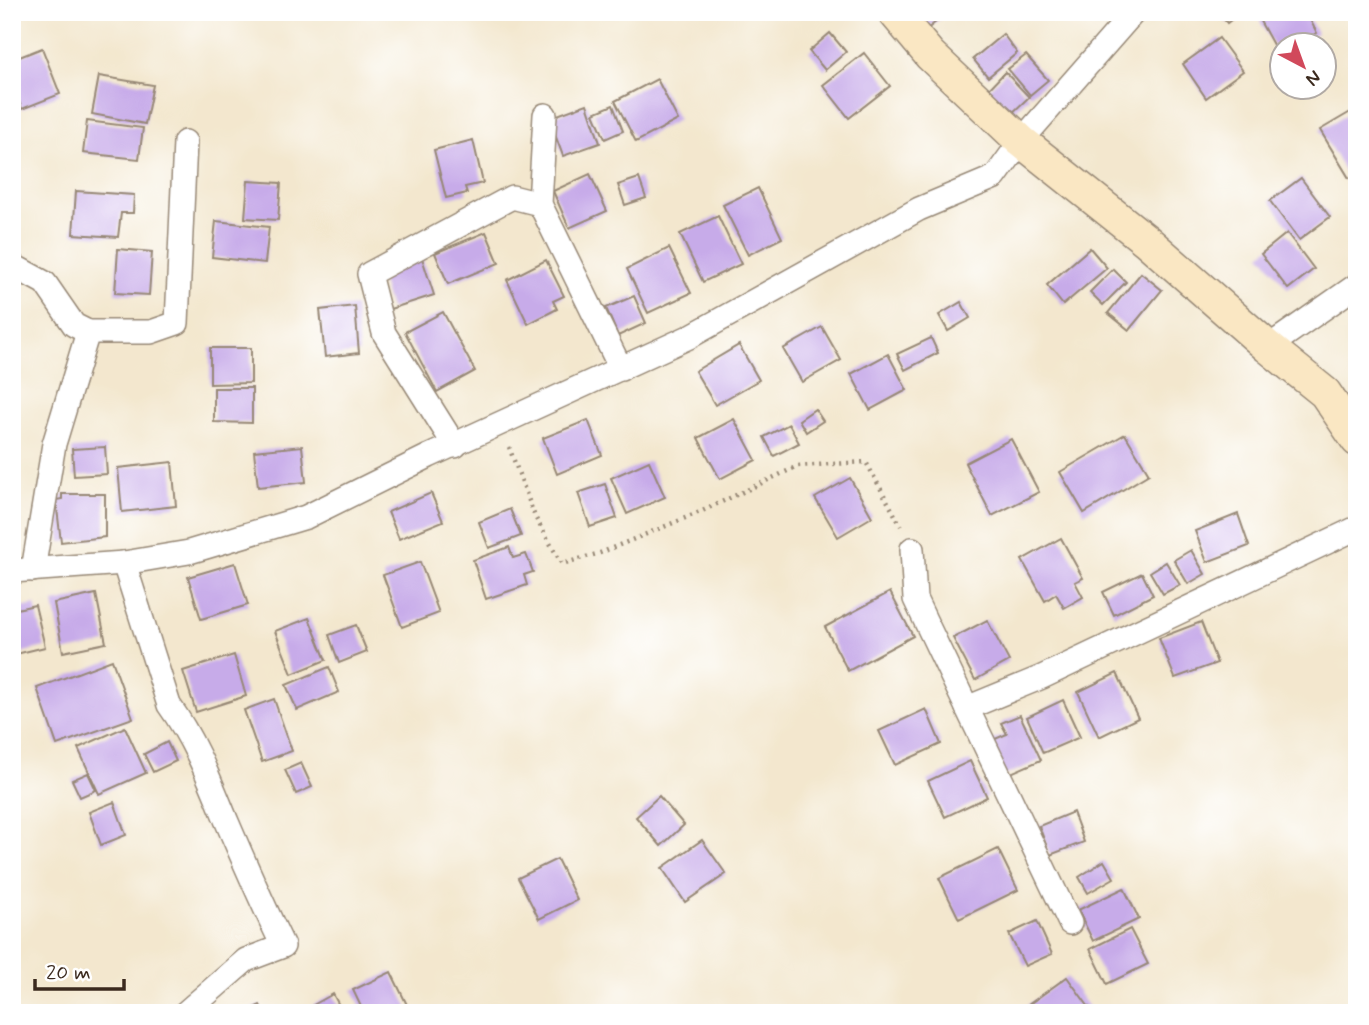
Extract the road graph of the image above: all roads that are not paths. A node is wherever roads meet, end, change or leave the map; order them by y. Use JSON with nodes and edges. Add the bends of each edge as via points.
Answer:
{"nodes":[{"id":1,"x":894,"y":12,"type":"edge"},
{"id":2,"x":1134,"y":12,"type":"edge"},
{"id":3,"x":545,"y":115,"type":"dead end"},
{"id":4,"x":1021,"y":141,"type":"junction"},
{"id":5,"x":185,"y":142,"type":"dead end"},
{"id":6,"x":540,"y":204,"type":"junction"},
{"id":7,"x":12,"y":265,"type":"edge"},
{"id":8,"x":1357,"y":285,"type":"edge"},
{"id":9,"x":88,"y":332,"type":"junction"},
{"id":10,"x":1268,"y":347,"type":"junction"},
{"id":11,"x":621,"y":369,"type":"junction"},
{"id":12,"x":1357,"y":440,"type":"edge"},
{"id":13,"x":455,"y":446,"type":"junction"},
{"id":14,"x":1357,"y":528,"type":"edge"},
{"id":15,"x":912,"y":549,"type":"road end"},
{"id":16,"x":124,"y":563,"type":"junction"},
{"id":17,"x":23,"y":570,"type":"edge"},
{"id":18,"x":967,"y":708,"type":"junction"},
{"id":19,"x":1070,"y":923,"type":"dead end"},
{"id":20,"x":185,"y":1013,"type":"edge"}],
"edges":[{"from":1,"to":4,"type":"street","via":[[930,55]]},
{"from":2,"to":4,"type":"street"},
{"from":3,"to":6,"type":"street"},
{"from":4,"to":10,"type":"street","via":[[1147,241]]},
{"from":4,"to":11,"type":"street","via":[[995,177],[919,209],[689,337]]},
{"from":5,"to":9,"type":"street","via":[[177,323],[151,332]]},
{"from":6,"to":11,"type":"street"},
{"from":6,"to":13,"type":"street","via":[[512,197],[369,274],[384,333]]},
{"from":7,"to":9,"type":"street","via":[[45,283],[74,325]]},
{"from":8,"to":10,"type":"street"},
{"from":9,"to":17,"type":"street"},
{"from":10,"to":12,"type":"street","via":[[1325,393]]},
{"from":11,"to":13,"type":"street"},
{"from":13,"to":16,"type":"street","via":[[306,517],[189,552]]},
{"from":14,"to":18,"type":"street"},
{"from":15,"to":18,"type":"street","via":[[915,599]]},
{"from":16,"to":17,"type":"street"},
{"from":16,"to":20,"type":"street","via":[[169,705],[200,758],[283,946],[246,960]]},
{"from":18,"to":19,"type":"street"}]}
